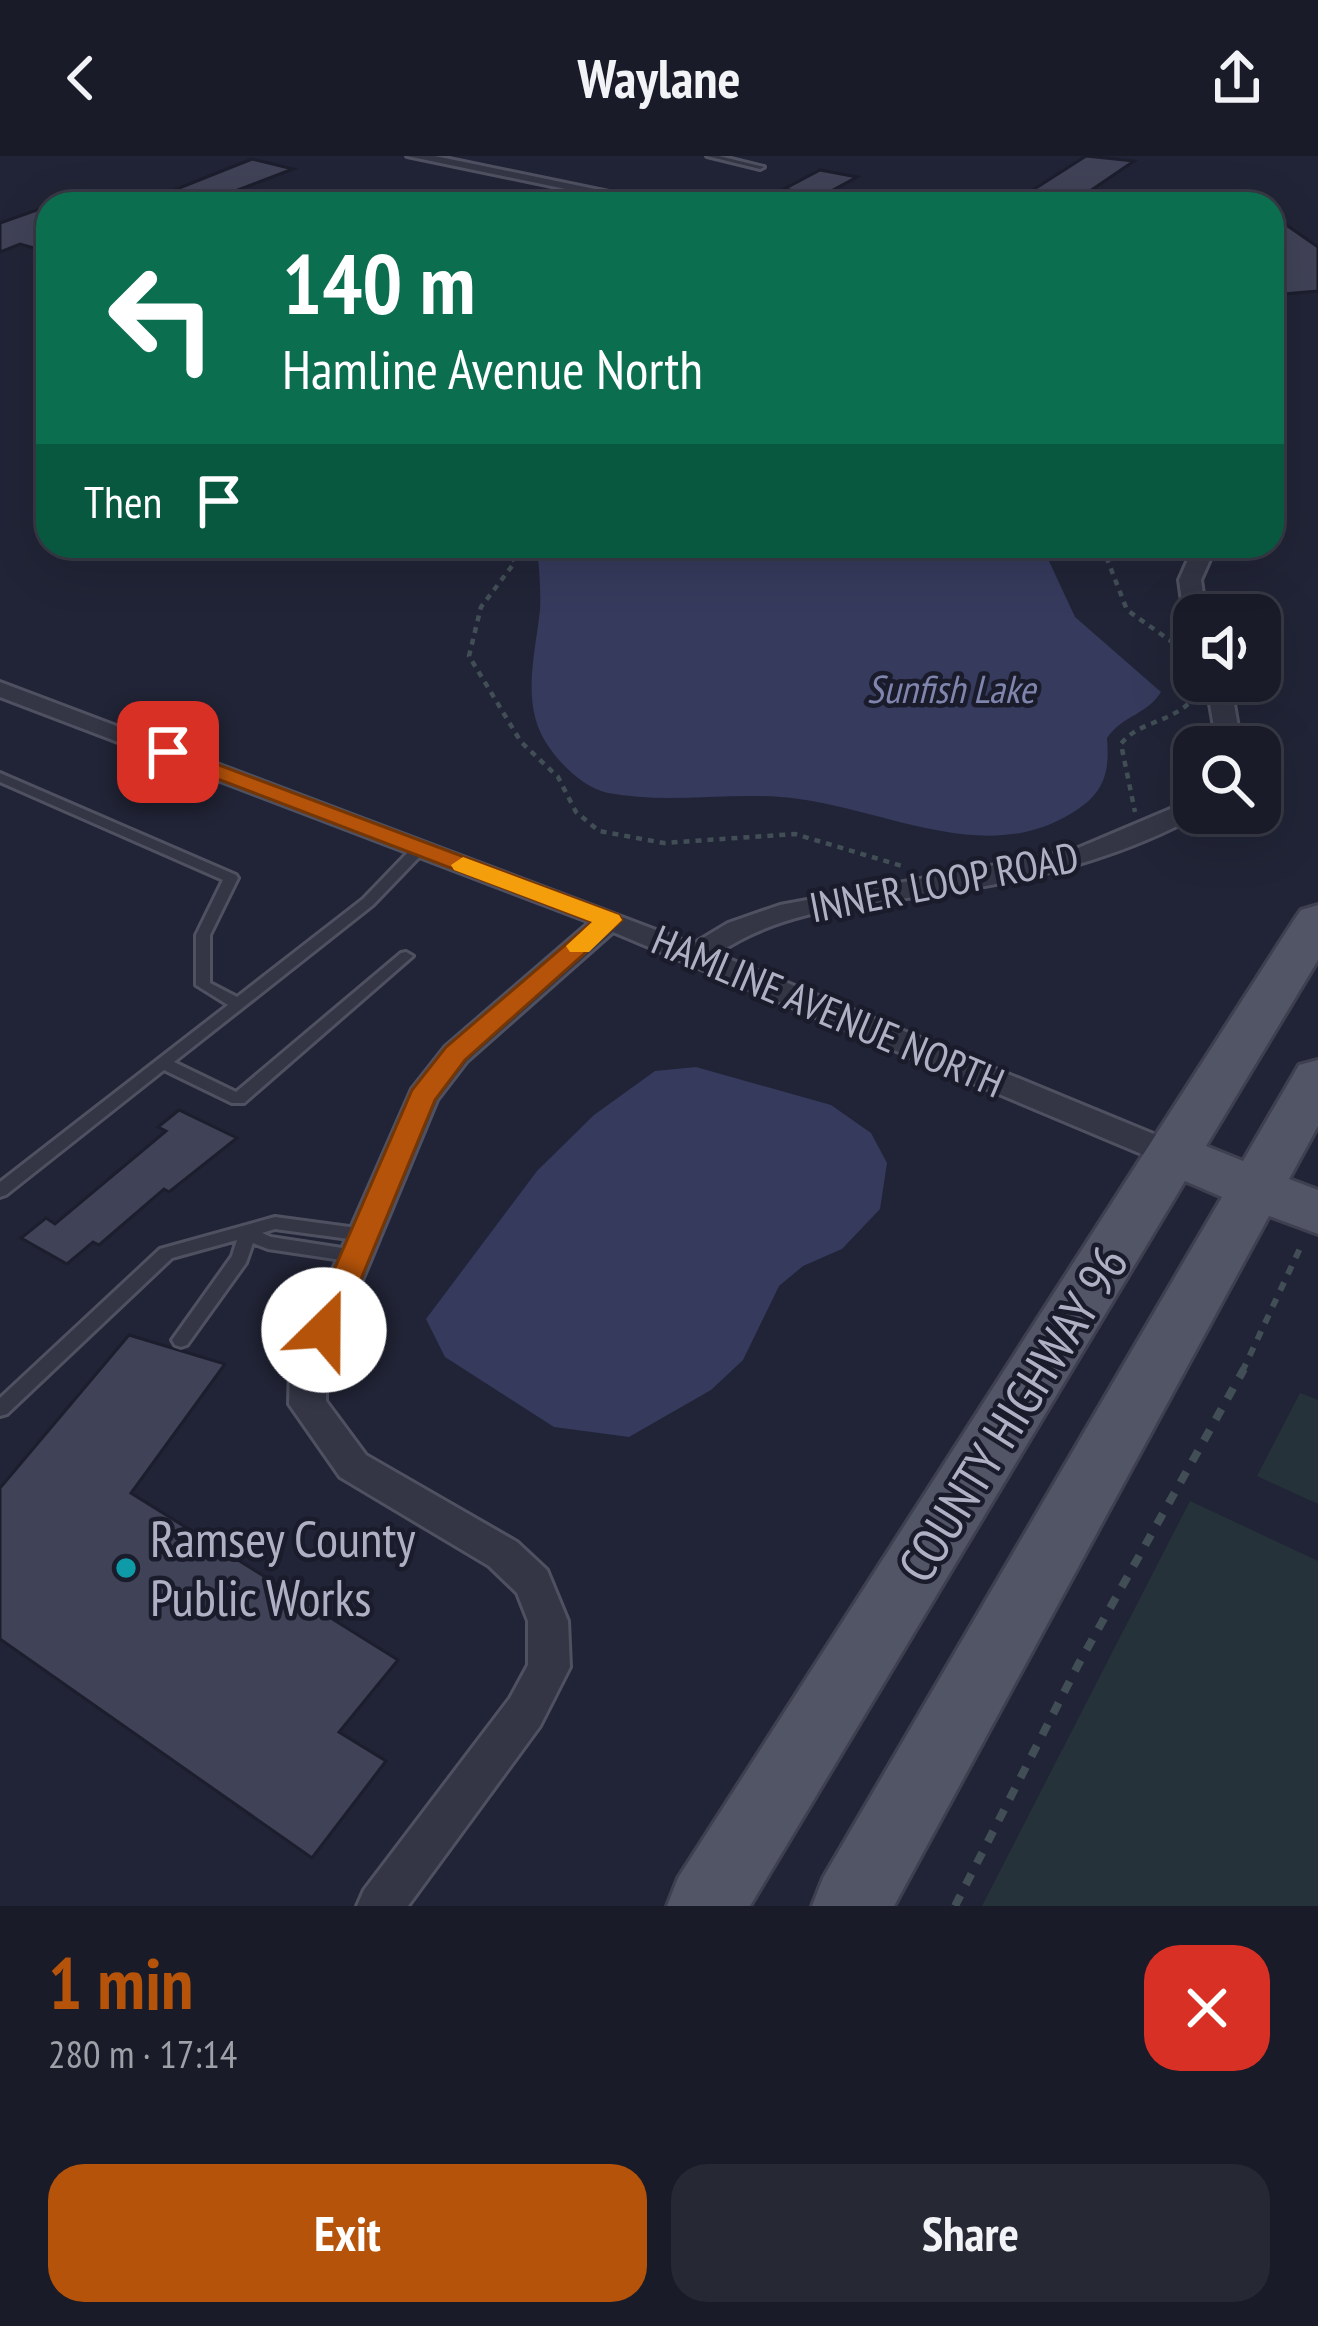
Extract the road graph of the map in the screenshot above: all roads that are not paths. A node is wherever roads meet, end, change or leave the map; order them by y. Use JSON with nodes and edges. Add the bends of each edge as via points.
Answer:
{"nodes":[{"id":1,"x":414,"y":156,"type":"edge"},
{"id":2,"x":710,"y":156,"type":"edge"},
{"id":3,"x":760,"y":167,"type":"dead end"},
{"id":4,"x":599,"y":192,"type":"edge"},
{"id":5,"x":1200,"y":558,"type":"edge"},
{"id":6,"x":1192,"y":594,"type":"edge"},
{"id":7,"x":0,"y":688,"type":"edge"},
{"id":8,"x":0,"y":777,"type":"edge"},
{"id":9,"x":1173,"y":820,"type":"edge"},
{"id":10,"x":420,"y":848,"type":"junction"},
{"id":11,"x":610,"y":920,"type":"junction"},
{"id":12,"x":1318,"y":920,"type":"edge"},
{"id":13,"x":406,"y":956,"type":"dead end"},
{"id":14,"x":694,"y":956,"type":"junction"},
{"id":15,"x":238,"y":1004,"type":"junction"},
{"id":16,"x":166,"y":1065,"type":"junction"},
{"id":17,"x":1318,"y":1078,"type":"edge"},
{"id":18,"x":1146,"y":1144,"type":"junction"},
{"id":19,"x":1256,"y":1188,"type":"junction"},
{"id":20,"x":0,"y":1191,"type":"edge"},
{"id":21,"x":248,"y":1233,"type":"junction"},
{"id":22,"x":1306,"y":1236,"type":"edge"},
{"id":23,"x":360,"y":1245,"type":"junction"},
{"id":24,"x":181,"y":1340,"type":"dead end"},
{"id":25,"x":0,"y":1408,"type":"edge"},
{"id":26,"x":380,"y":1906,"type":"edge"},
{"id":27,"x":706,"y":1906,"type":"edge"},
{"id":28,"x":851,"y":1906,"type":"edge"}],
"edges":[{"from":1,"to":4,"type":"street"},
{"from":2,"to":3,"type":"lane"},
{"from":5,"to":6,"type":"street"},
{"from":7,"to":10,"type":"street","name":"HAMLINE AVENUE NORTH"},
{"from":8,"to":15,"type":"lane","via":[[231,878],[203,935],[203,985]]},
{"from":9,"to":14,"type":"street","name":"INNER LOOP ROAD","via":[[1046,868],[807,906],[736,926]]},
{"from":10,"to":11,"type":"street","name":"HAMLINE AVENUE NORTH"},
{"from":10,"to":15,"type":"lane","via":[[368,902]]},
{"from":11,"to":14,"type":"street","name":"HAMLINE AVENUE NORTH"},
{"from":11,"to":23,"type":"street","via":[[456,1054],[422,1097]]},
{"from":12,"to":18,"type":"main road","name":"COUNTY HIGHWAY 96"},
{"from":13,"to":16,"type":"lane","via":[[238,1099]]},
{"from":14,"to":18,"type":"street","name":"HAMLINE AVENUE NORTH"},
{"from":15,"to":16,"type":"lane"},
{"from":16,"to":20,"type":"lane"},
{"from":17,"to":19,"type":"main road","name":"COUNTY HIGHWAY 96"},
{"from":18,"to":19,"type":"main road","name":"HAMLINE AVENUE NORTH"},
{"from":18,"to":27,"type":"main road","name":"COUNTY HIGHWAY 96"},
{"from":19,"to":22,"type":"main road","name":"HAMLINE AVENUE NORTH"},
{"from":19,"to":28,"type":"main road","name":"COUNTY HIGHWAY 96"},
{"from":21,"to":23,"type":"lane","via":[[268,1243]]},
{"from":21,"to":24,"type":"lane","via":[[240,1258]]},
{"from":21,"to":25,"type":"lane","via":[[166,1253]]},
{"from":23,"to":26,"type":"street","via":[[308,1367],[307,1404],[353,1466],[503,1554],[533,1582],[548,1621],[549,1667],[525,1712]]}]}
